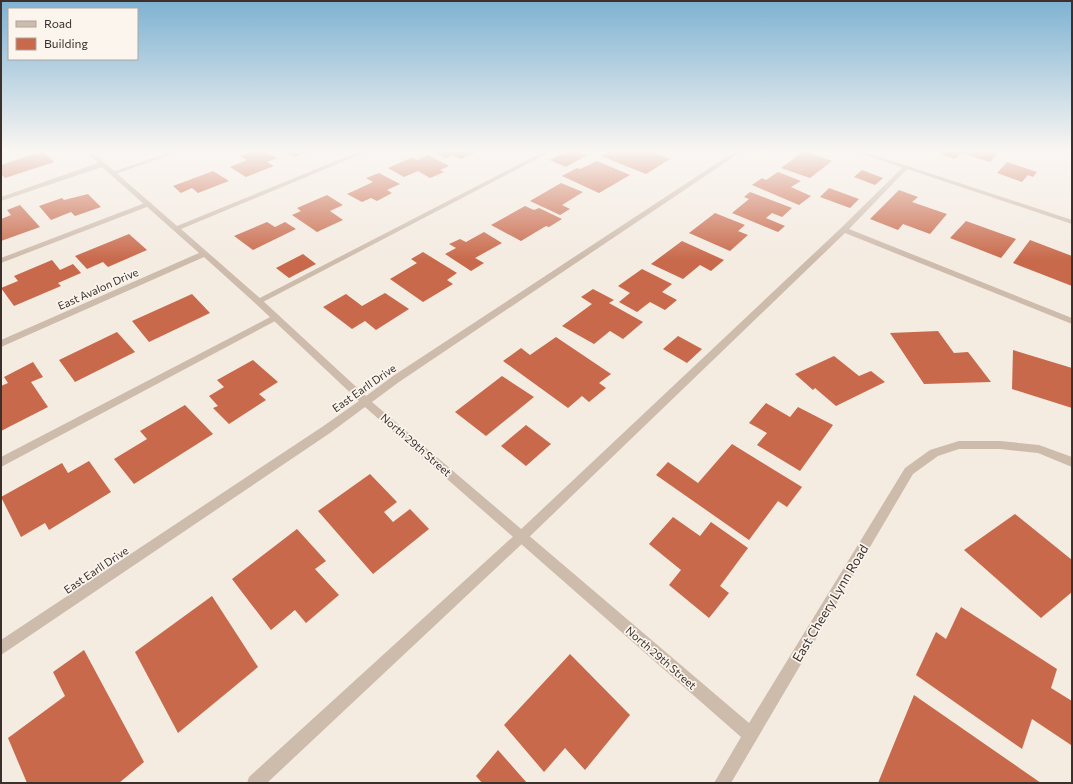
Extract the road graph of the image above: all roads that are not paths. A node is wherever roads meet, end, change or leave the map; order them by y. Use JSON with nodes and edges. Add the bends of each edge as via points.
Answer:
{"nodes":[{"id":1,"x":37,"y":187,"type":"edge"},
{"id":2,"x":128,"y":187,"type":"edge"},
{"id":3,"x":279,"y":187,"type":"edge"},
{"id":4,"x":480,"y":187,"type":"edge"},
{"id":5,"x":686,"y":187,"type":"edge"},
{"id":6,"x":887,"y":187,"type":"edge"},
{"id":7,"x":965,"y":187,"type":"edge"},
{"id":8,"x":1,"y":199,"type":"edge"},
{"id":9,"x":148,"y":205,"type":"junction"},
{"id":10,"x":1072,"y":222,"type":"edge"},
{"id":11,"x":176,"y":229,"type":"junction"},
{"id":12,"x":844,"y":230,"type":"junction"},
{"id":13,"x":204,"y":254,"type":"junction"},
{"id":14,"x":1,"y":261,"type":"edge"},
{"id":15,"x":258,"y":301,"type":"junction"},
{"id":16,"x":276,"y":317,"type":"junction"},
{"id":17,"x":1072,"y":322,"type":"edge"},
{"id":18,"x":1,"y":344,"type":"edge"},
{"id":19,"x":365,"y":401,"type":"junction"},
{"id":20,"x":1,"y":462,"type":"edge"},
{"id":21,"x":1072,"y":462,"type":"edge"},
{"id":22,"x":521,"y":536,"type":"junction"},
{"id":23,"x":1,"y":648,"type":"edge"},
{"id":24,"x":751,"y":735,"type":"junction"},
{"id":25,"x":254,"y":783,"type":"edge"},
{"id":26,"x":722,"y":783,"type":"edge"}],
"edges":[{"from":1,"to":8,"type":"street"},
{"from":2,"to":9,"type":"street","name":"North 29th Street"},
{"from":3,"to":11,"type":"street"},
{"from":4,"to":15,"type":"street"},
{"from":5,"to":19,"type":"street","name":"East Earll Drive"},
{"from":6,"to":12,"type":"street"},
{"from":7,"to":10,"type":"street"},
{"from":9,"to":11,"type":"street","name":"North 29th Street"},
{"from":9,"to":14,"type":"street"},
{"from":11,"to":13,"type":"street","name":"North 29th Street"},
{"from":12,"to":17,"type":"street"},
{"from":12,"to":22,"type":"street"},
{"from":13,"to":15,"type":"street","name":"North 29th Street"},
{"from":13,"to":18,"type":"street","name":"East Avalon Drive"},
{"from":15,"to":16,"type":"street","name":"North 29th Street"},
{"from":16,"to":19,"type":"street","name":"North 29th Street"},
{"from":16,"to":20,"type":"street"},
{"from":19,"to":22,"type":"street","name":"North 29th Street"},
{"from":19,"to":23,"type":"street","name":"East Earll Drive","via":[[326,430]]},
{"from":21,"to":24,"type":"street","name":"East Cheery Lynn Road","via":[[1039,449],[1000,445],[959,445],[934,454],[909,471]]},
{"from":22,"to":24,"type":"street","name":"North 29th Street"},
{"from":22,"to":25,"type":"street"},
{"from":24,"to":26,"type":"street","name":"East Cheery Lynn Road"}]}
